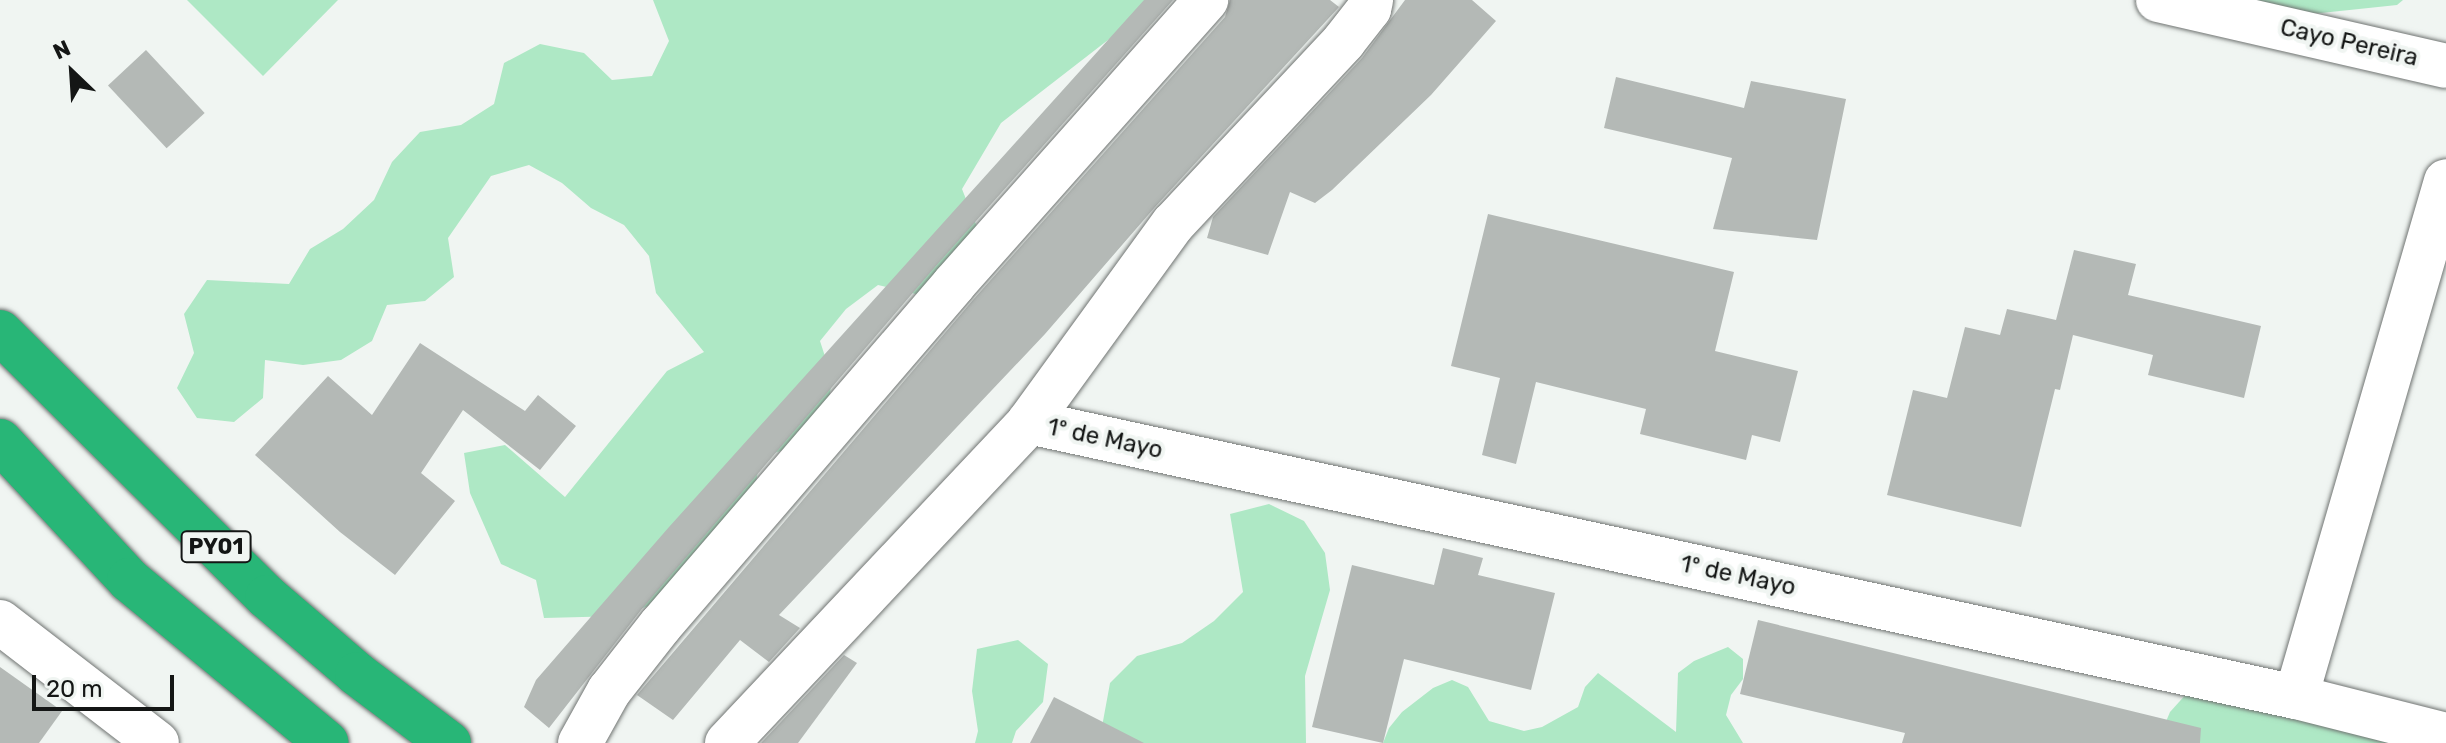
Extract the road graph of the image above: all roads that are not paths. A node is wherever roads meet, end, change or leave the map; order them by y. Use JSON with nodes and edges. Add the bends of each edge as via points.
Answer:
{"nodes":[{"id":1,"x":1206,"y":0,"type":"edge"},
{"id":2,"x":1371,"y":0,"type":"edge"},
{"id":3,"x":2158,"y":0,"type":"edge"},
{"id":4,"x":2446,"y":66,"type":"edge"},
{"id":5,"x":2446,"y":181,"type":"edge"},
{"id":6,"x":0,"y":332,"type":"edge"},
{"id":7,"x":1029,"y":422,"type":"junction"},
{"id":8,"x":0,"y":441,"type":"edge"},
{"id":9,"x":0,"y":622,"type":"edge"},
{"id":10,"x":2296,"y":697,"type":"junction"},
{"id":11,"x":2446,"y":735,"type":"edge"},
{"id":12,"x":157,"y":743,"type":"edge"},
{"id":13,"x":327,"y":743,"type":"edge"},
{"id":14,"x":449,"y":743,"type":"edge"},
{"id":15,"x":580,"y":743,"type":"edge"},
{"id":16,"x":727,"y":743,"type":"edge"}],
"edges":[{"from":1,"to":15,"type":"street","via":[[660,626],[609,691]]},
{"from":2,"to":7,"type":"street","via":[[1344,41],[1173,224]]},
{"from":3,"to":4,"type":"street","name":"Cayo Pereira"},
{"from":5,"to":10,"type":"street"},
{"from":6,"to":14,"type":"highway","number":"PY01","via":[[267,597]]},
{"from":7,"to":10,"type":"street","name":"1º de Mayo"},
{"from":7,"to":16,"type":"street"},
{"from":8,"to":13,"type":"highway","via":[[129,580]]},
{"from":9,"to":12,"type":"street"},
{"from":10,"to":11,"type":"street","name":"1º de Mayo"}]}
